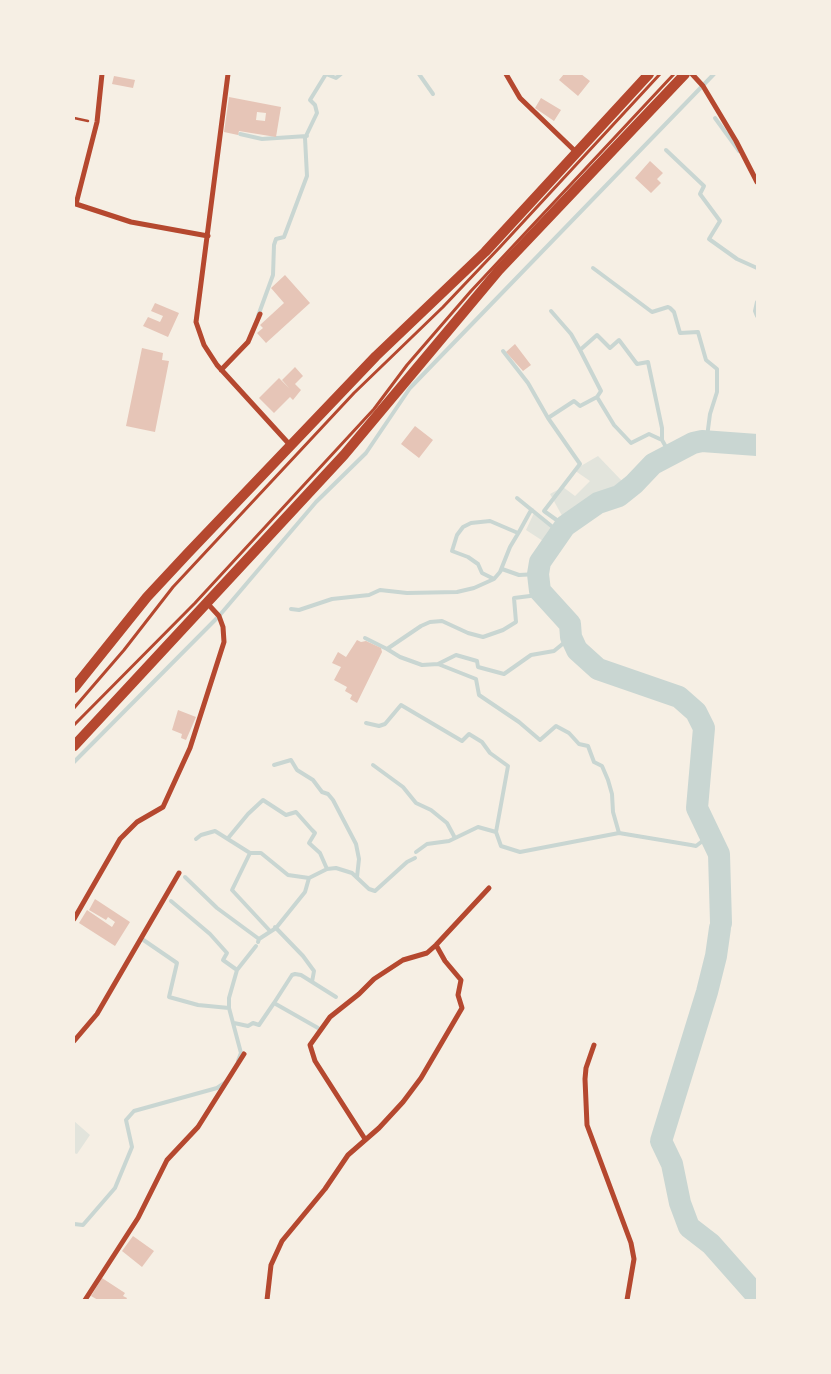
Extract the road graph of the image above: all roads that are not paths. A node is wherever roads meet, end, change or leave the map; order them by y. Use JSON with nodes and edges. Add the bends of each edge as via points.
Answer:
{"nodes":[{"id":1,"x":102,"y":74,"type":"edge"},
{"id":2,"x":228,"y":74,"type":"edge"},
{"id":3,"x":506,"y":74,"type":"edge"},
{"id":4,"x":649,"y":74,"type":"edge"},
{"id":5,"x":660,"y":74,"type":"edge"},
{"id":6,"x":674,"y":74,"type":"edge"},
{"id":7,"x":684,"y":74,"type":"edge"},
{"id":8,"x":692,"y":74,"type":"edge"},
{"id":9,"x":576,"y":152,"type":"junction"},
{"id":10,"x":757,"y":182,"type":"edge"},
{"id":11,"x":208,"y":236,"type":"junction"},
{"id":12,"x":260,"y":314,"type":"dead end"},
{"id":13,"x":221,"y":370,"type":"junction"},
{"id":14,"x":290,"y":445,"type":"junction"},
{"id":15,"x":206,"y":603,"type":"junction"},
{"id":16,"x":74,"y":688,"type":"edge"},
{"id":17,"x":74,"y":708,"type":"edge"},
{"id":18,"x":74,"y":725,"type":"edge"},
{"id":19,"x":74,"y":746,"type":"edge"},
{"id":20,"x":179,"y":873,"type":"dead end"},
{"id":21,"x":489,"y":888,"type":"dead end"},
{"id":22,"x":74,"y":919,"type":"edge"},
{"id":23,"x":436,"y":945,"type":"junction"},
{"id":24,"x":74,"y":1041,"type":"edge"},
{"id":25,"x":594,"y":1045,"type":"dead end"},
{"id":26,"x":244,"y":1054,"type":"dead end"},
{"id":27,"x":365,"y":1139,"type":"junction"},
{"id":28,"x":85,"y":1300,"type":"edge"},
{"id":29,"x":267,"y":1300,"type":"edge"},
{"id":30,"x":627,"y":1300,"type":"edge"}],
"edges":[{"from":1,"to":11,"type":"street","via":[[97,122],[76,204],[131,222]]},
{"from":2,"to":11,"type":"street"},
{"from":3,"to":9,"type":"street","via":[[520,98]]},
{"from":4,"to":9,"type":"highway"},
{"from":5,"to":17,"type":"lane","via":[[444,307],[354,393],[173,587]]},
{"from":6,"to":18,"type":"lane","via":[[471,292],[407,365],[374,409],[195,603]]},
{"from":7,"to":15,"type":"highway","via":[[499,270],[355,442]]},
{"from":8,"to":10,"type":"street","via":[[703,86]]},
{"from":9,"to":14,"type":"highway","via":[[485,252],[376,356]]},
{"from":11,"to":13,"type":"street","via":[[196,322],[204,345]]},
{"from":12,"to":13,"type":"street","via":[[248,342]]},
{"from":13,"to":14,"type":"street"},
{"from":14,"to":16,"type":"highway","via":[[147,597]]},
{"from":15,"to":19,"type":"highway"},
{"from":15,"to":22,"type":"street","via":[[219,616],[224,627],[224,642],[190,748],[163,807],[137,822],[120,839]]},
{"from":20,"to":24,"type":"street","via":[[97,1014]]},
{"from":21,"to":23,"type":"street"},
{"from":23,"to":27,"type":"street","via":[[461,980],[458,995],[462,1008],[421,1078],[403,1102]]},
{"from":23,"to":27,"type":"street","via":[[427,953],[403,960],[374,979],[330,1017],[310,1045],[315,1062]]},
{"from":25,"to":30,"type":"street","via":[[585,1079],[587,1125],[631,1243],[634,1258]]},
{"from":26,"to":28,"type":"street","via":[[198,1128],[166,1160],[138,1218]]},
{"from":27,"to":29,"type":"street","via":[[348,1155],[282,1241],[271,1265]]}]}
